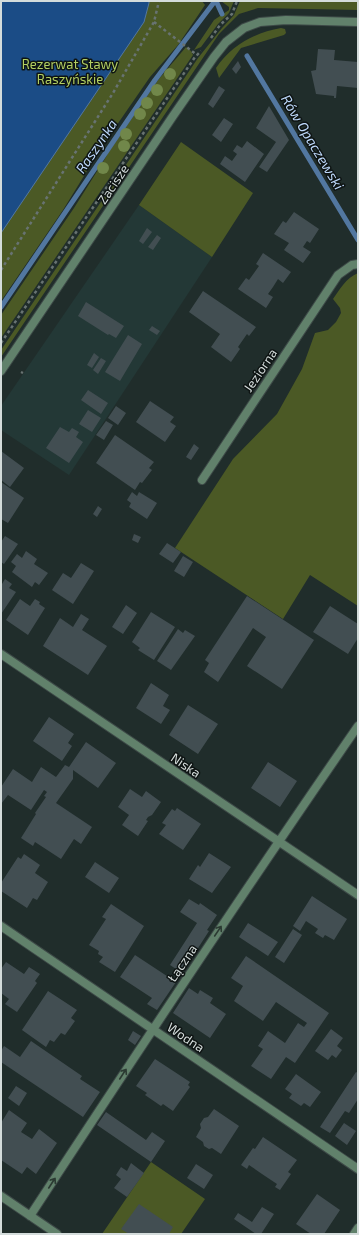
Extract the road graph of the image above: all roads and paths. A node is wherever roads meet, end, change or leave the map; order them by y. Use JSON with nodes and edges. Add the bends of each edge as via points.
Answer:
{"nodes":[{"id":1,"x":159,"y":1,"type":"edge"},
{"id":2,"x":154,"y":22,"type":"junction"},
{"id":3,"x":358,"y":22,"type":"edge"},
{"id":4,"x":197,"y":54,"type":"dead end"},
{"id":5,"x":358,"y":264,"type":"edge"},
{"id":6,"x":1,"y":270,"type":"edge"},
{"id":7,"x":1,"y":371,"type":"edge"},
{"id":8,"x":202,"y":480,"type":"dead end"},
{"id":9,"x":1,"y":654,"type":"edge"},
{"id":10,"x":358,"y":726,"type":"edge"},
{"id":11,"x":278,"y":841,"type":"junction"},
{"id":12,"x":358,"y":894,"type":"edge"},
{"id":13,"x":1,"y":926,"type":"edge"},
{"id":14,"x":153,"y":1029,"type":"junction"},
{"id":15,"x":358,"y":1169,"type":"edge"},
{"id":16,"x":1,"y":1196,"type":"edge"},
{"id":17,"x":30,"y":1216,"type":"junction"},
{"id":18,"x":358,"y":1228,"type":"edge"},
{"id":19,"x":57,"y":1234,"type":"edge"},
{"id":20,"x":354,"y":1234,"type":"edge"}],
"edges":[{"from":1,"to":2,"type":"path"},
{"from":2,"to":4,"type":"path"},
{"from":2,"to":6,"type":"path","via":[[113,93]]},
{"from":3,"to":7,"type":"street","name":"Zacisze","via":[[286,20],[256,23],[237,32],[226,42],[214,56]]},
{"from":5,"to":8,"type":"street","name":"Jeziorna","via":[[352,265],[338,275]]},
{"from":9,"to":11,"type":"street","name":"Niska"},
{"from":10,"to":11,"type":"street","name":"Łączna"},
{"from":11,"to":12,"type":"street","name":"Niska"},
{"from":14,"to":11,"type":"street","name":"Łączna","one_way":true},
{"from":13,"to":14,"type":"street","name":"Wodna"},
{"from":14,"to":15,"type":"street","name":"Wodna"},
{"from":17,"to":14,"type":"street","name":"Łączna","one_way":true},
{"from":16,"to":17,"type":"street"},
{"from":17,"to":19,"type":"street"},
{"from":18,"to":20,"type":"street"}]}
